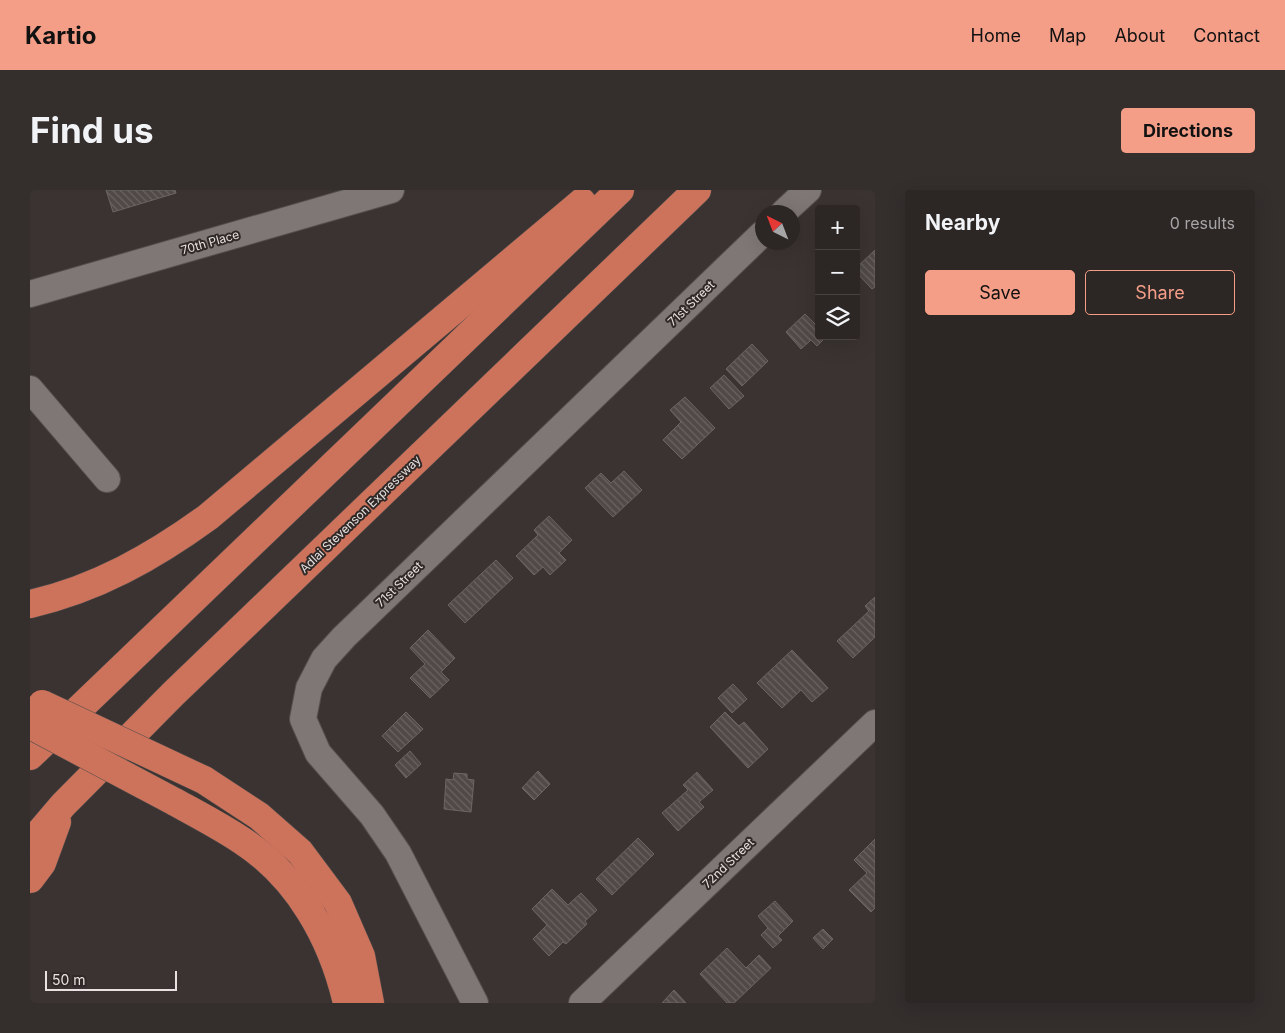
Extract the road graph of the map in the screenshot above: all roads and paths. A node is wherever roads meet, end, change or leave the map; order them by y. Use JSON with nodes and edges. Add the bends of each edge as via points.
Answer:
{"nodes":[{"id":1,"x":391,"y":190,"type":"edge"},
{"id":2,"x":596,"y":190,"type":"edge"},
{"id":3,"x":620,"y":190,"type":"edge"},
{"id":4,"x":697,"y":190,"type":"edge"},
{"id":5,"x":808,"y":190,"type":"edge"},
{"id":6,"x":333,"y":198,"type":"edge"},
{"id":7,"x":792,"y":205,"type":"edge"},
{"id":8,"x":755,"y":241,"type":"edge"},
{"id":9,"x":30,"y":294,"type":"edge"},
{"id":10,"x":30,"y":390,"type":"edge"},
{"id":11,"x":107,"y":479,"type":"dead end"},
{"id":12,"x":30,"y":604,"type":"edge"},
{"id":13,"x":34,"y":710,"type":"edge"},
{"id":14,"x":875,"y":723,"type":"edge"},
{"id":15,"x":30,"y":756,"type":"edge"},
{"id":16,"x":63,"y":806,"type":"junction"},
{"id":17,"x":30,"y":844,"type":"edge"},
{"id":18,"x":30,"y":879,"type":"edge"},
{"id":19,"x":347,"y":1003,"type":"edge"},
{"id":20,"x":370,"y":1003,"type":"edge"},
{"id":21,"x":475,"y":1003,"type":"edge"},
{"id":22,"x":582,"y":1003,"type":"edge"}],
"edges":[{"from":1,"to":6,"type":"street","name":"70th Place"},
{"from":2,"to":12,"type":"highway","via":[[215,511],[166,548],[93,585]]},
{"from":3,"to":15,"type":"highway"},
{"from":4,"to":16,"type":"highway","name":"Adlai Stevenson Expressway","via":[[173,694]]},
{"from":5,"to":7,"type":"street"},
{"from":6,"to":9,"type":"street","name":"70th Place"},
{"from":8,"to":21,"type":"street","name":"71st Street","via":[[344,637],[324,659],[309,688],[303,719],[318,753],[372,815],[398,853]]},
{"from":10,"to":11,"type":"street"},
{"from":13,"to":19,"type":"highway","bridge":true,"via":[[175,802],[242,841],[282,874],[317,922],[339,970]]},
{"from":13,"to":20,"type":"highway","bridge":true,"via":[[204,780],[259,816],[300,852],[338,903],[361,956]]},
{"from":14,"to":22,"type":"street","name":"72nd Street"},
{"from":16,"to":17,"type":"highway","name":"Adlai Stevenson Expressway"},
{"from":16,"to":18,"type":"highway","via":[[42,863]]}]}
